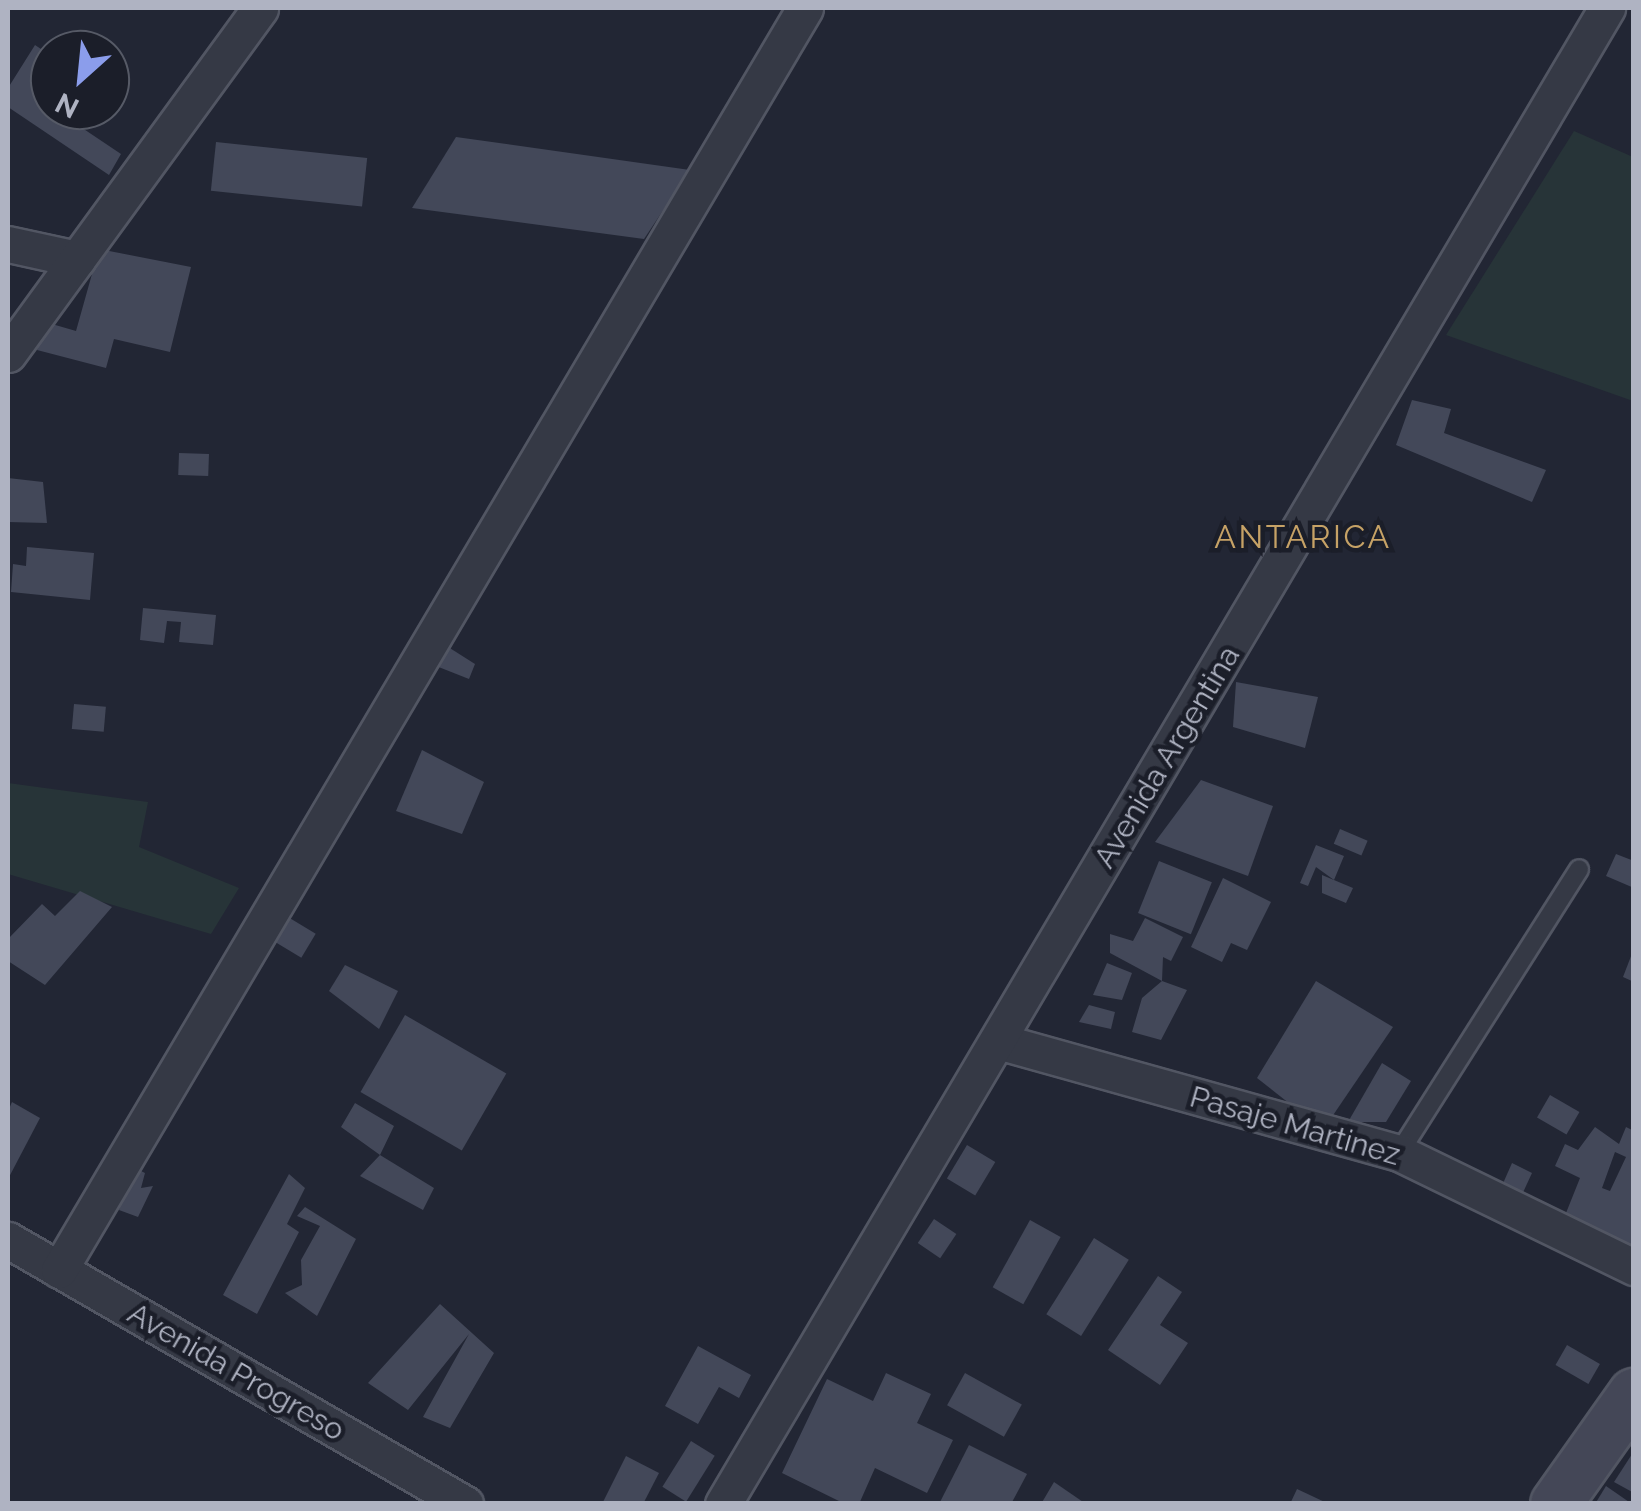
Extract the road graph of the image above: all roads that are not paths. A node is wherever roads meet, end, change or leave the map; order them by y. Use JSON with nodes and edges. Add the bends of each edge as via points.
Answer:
{"nodes":[{"id":1,"x":260,"y":8,"type":"edge"},
{"id":2,"x":805,"y":8,"type":"edge"},
{"id":3,"x":1607,"y":8,"type":"edge"},
{"id":4,"x":8,"y":244,"type":"edge"},
{"id":5,"x":77,"y":258,"type":"junction"},
{"id":6,"x":8,"y":354,"type":"edge"},
{"id":7,"x":1580,"y":869,"type":"dead end"},
{"id":8,"x":998,"y":1041,"type":"junction"},
{"id":9,"x":1399,"y":1154,"type":"junction"},
{"id":10,"x":8,"y":1240,"type":"edge"},
{"id":11,"x":1634,"y":1268,"type":"edge"},
{"id":12,"x":59,"y":1270,"type":"junction"},
{"id":13,"x":1634,"y":1394,"type":"edge"},
{"id":14,"x":465,"y":1504,"type":"edge"},
{"id":15,"x":724,"y":1504,"type":"edge"},
{"id":16,"x":1556,"y":1504,"type":"edge"}],
"edges":[{"from":1,"to":5,"type":"street"},
{"from":2,"to":12,"type":"street"},
{"from":3,"to":8,"type":"street","name":"Avenida Argentina"},
{"from":4,"to":5,"type":"street"},
{"from":5,"to":6,"type":"street"},
{"from":7,"to":9,"type":"lane"},
{"from":8,"to":9,"type":"street","name":"Pasaje Martinez"},
{"from":8,"to":15,"type":"street","name":"Avenida Argentina"},
{"from":9,"to":11,"type":"street","name":"Pasaje Martinez"},
{"from":10,"to":12,"type":"street","name":"Avenida Progreso"},
{"from":12,"to":14,"type":"street","name":"Avenida Progreso"},
{"from":13,"to":16,"type":"street"}]}
